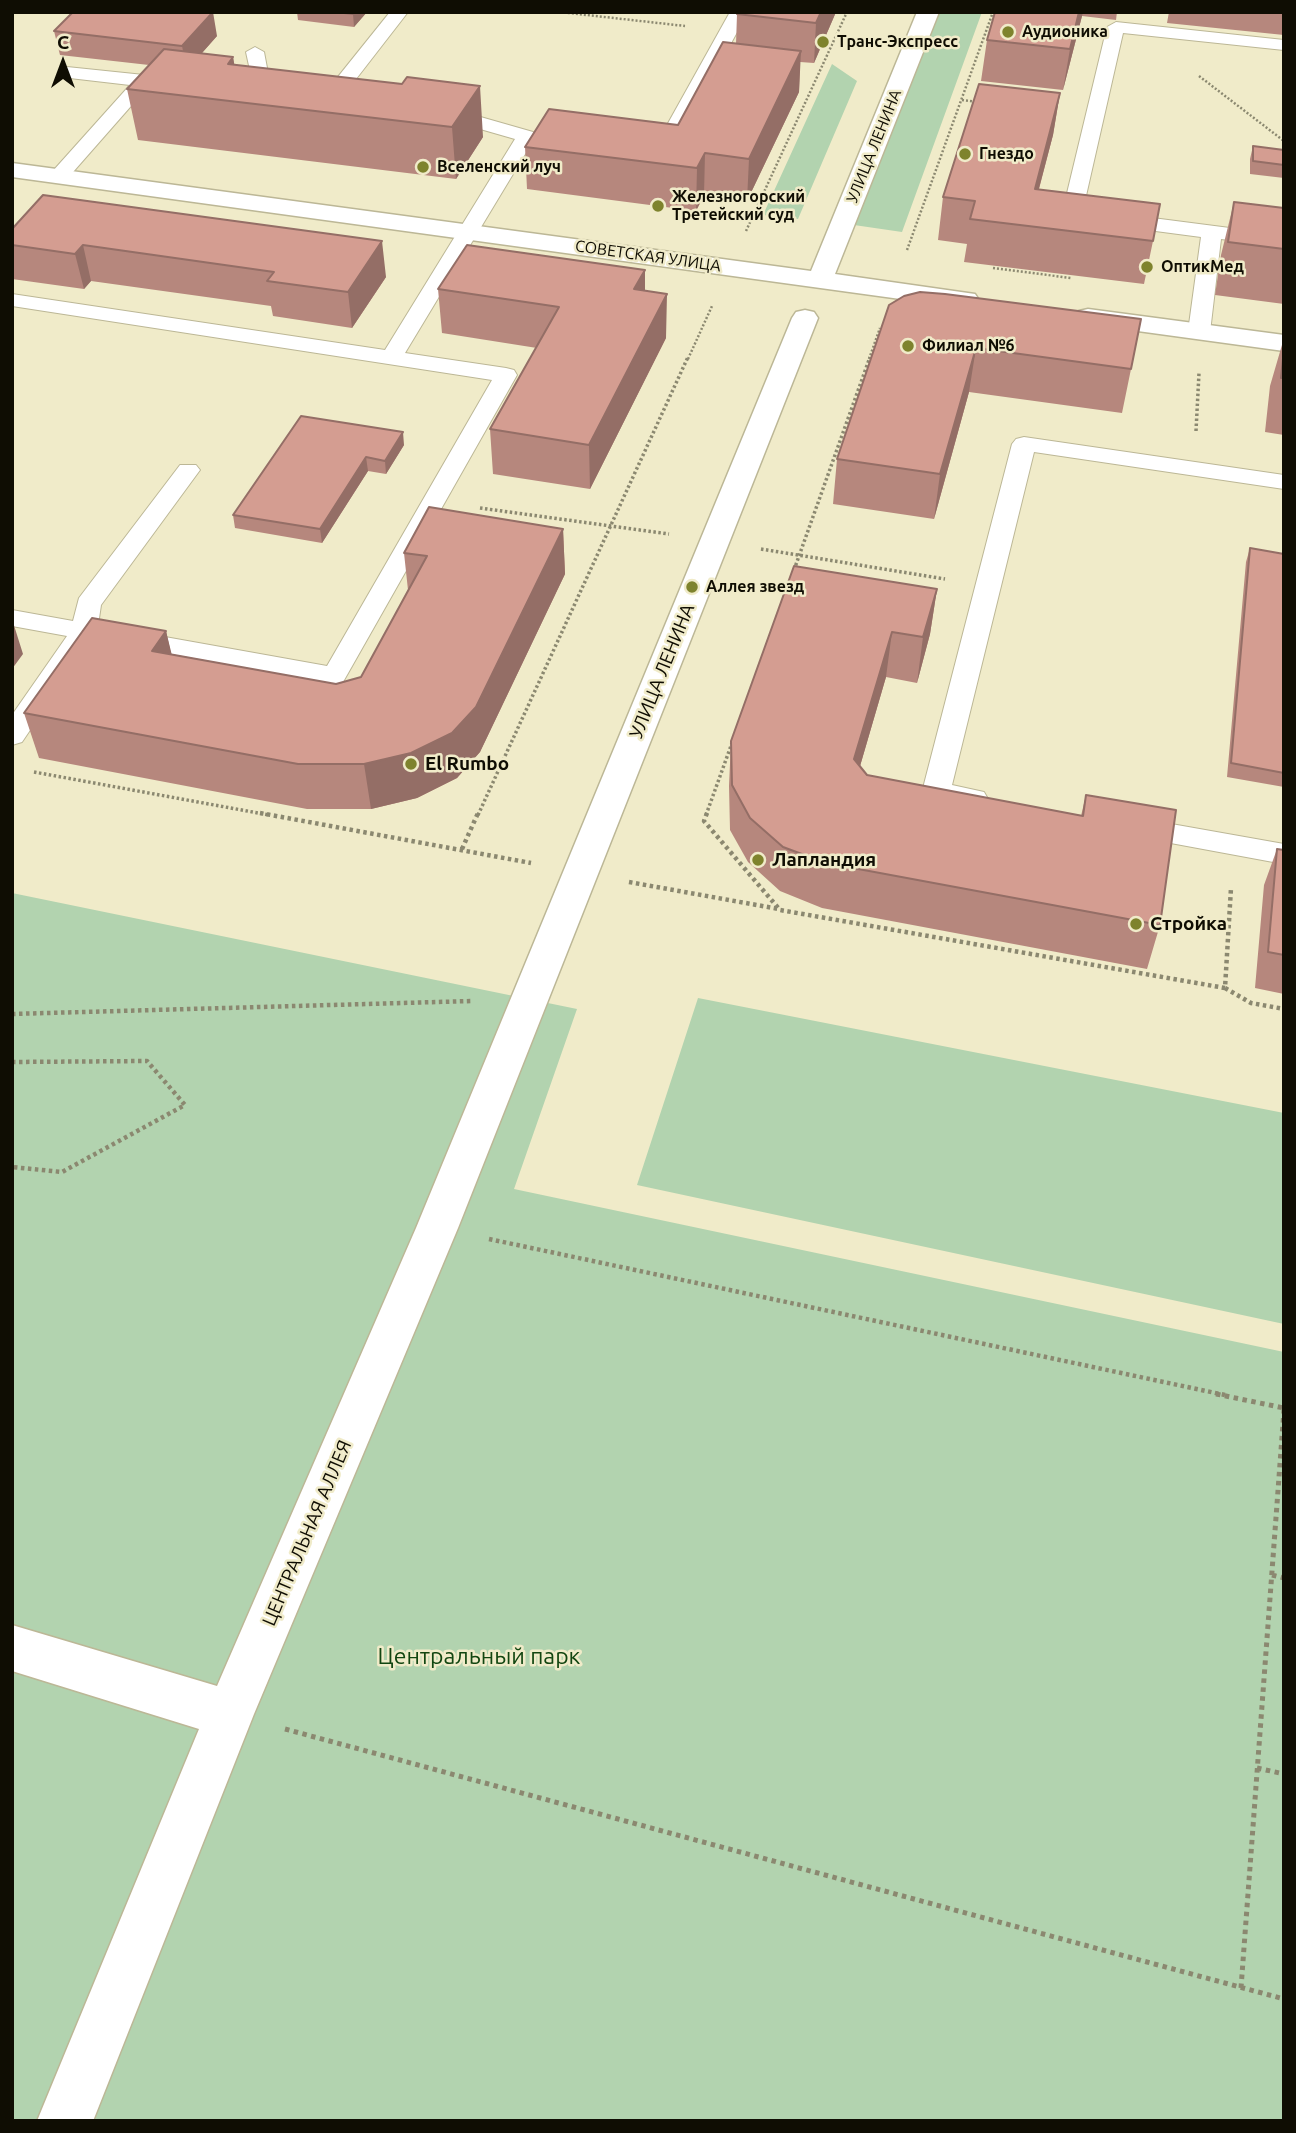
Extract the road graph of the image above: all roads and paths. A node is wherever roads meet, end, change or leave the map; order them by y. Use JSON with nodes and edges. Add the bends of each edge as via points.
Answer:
{"nodes":[{"id":1,"x":399,"y":12,"type":"edge"},
{"id":2,"x":560,"y":12,"type":"edge"},
{"id":3,"x":739,"y":12,"type":"edge"},
{"id":4,"x":847,"y":12,"type":"edge"},
{"id":5,"x":928,"y":12,"type":"edge"},
{"id":6,"x":993,"y":12,"type":"edge"},
{"id":7,"x":1138,"y":29,"type":"junction"},
{"id":8,"x":729,"y":30,"type":"junction"},
{"id":9,"x":1284,"y":45,"type":"edge"},
{"id":10,"x":255,"y":52,"type":"dead end"},
{"id":11,"x":67,"y":73,"type":"dead end"},
{"id":12,"x":332,"y":97,"type":"junction"},
{"id":13,"x":358,"y":100,"type":"edge"},
{"id":14,"x":962,"y":100,"type":"junction"},
{"id":15,"x":989,"y":103,"type":"edge"},
{"id":16,"x":421,"y":108,"type":"edge"},
{"id":17,"x":1284,"y":141,"type":"edge"},
{"id":18,"x":662,"y":152,"type":"edge"},
{"id":19,"x":12,"y":170,"type":"edge"},
{"id":20,"x":59,"y":176,"type":"junction"},
{"id":21,"x":469,"y":232,"type":"junction"},
{"id":22,"x":1212,"y":232,"type":"junction"},
{"id":23,"x":1281,"y":236,"type":"edge"},
{"id":24,"x":729,"y":268,"type":"junction"},
{"id":25,"x":820,"y":280,"type":"junction"},
{"id":26,"x":893,"y":290,"type":"junction"},
{"id":27,"x":12,"y":300,"type":"edge"},
{"id":28,"x":986,"y":303,"type":"edge"},
{"id":29,"x":1066,"y":314,"type":"edge"},
{"id":30,"x":805,"y":318,"type":"dead end"},
{"id":31,"x":1199,"y":332,"type":"junction"},
{"id":32,"x":1284,"y":344,"type":"edge"},
{"id":33,"x":392,"y":357,"type":"junction"},
{"id":34,"x":1199,"y":369,"type":"dead end"},
{"id":35,"x":1194,"y":469,"type":"junction"},
{"id":36,"x":188,"y":470,"type":"dead end"},
{"id":37,"x":1284,"y":482,"type":"edge"},
{"id":38,"x":434,"y":501,"type":"junction"},
{"id":39,"x":610,"y":526,"type":"junction"},
{"id":40,"x":799,"y":555,"type":"junction"},
{"id":41,"x":790,"y":581,"type":"edge"},
{"id":42,"x":988,"y":586,"type":"junction"},
{"id":43,"x":12,"y":618,"type":"edge"},
{"id":44,"x":84,"y":631,"type":"junction"},
{"id":45,"x":736,"y":733,"type":"edge"},
{"id":46,"x":12,"y":736,"type":"edge"},
{"id":47,"x":26,"y":771,"type":"dead end"},
{"id":48,"x":1004,"y":804,"type":"edge"},
{"id":49,"x":1112,"y":824,"type":"edge"},
{"id":50,"x":1234,"y":845,"type":"junction"},
{"id":51,"x":462,"y":849,"type":"junction"},
{"id":52,"x":1284,"y":855,"type":"edge"},
{"id":53,"x":581,"y":873,"type":"junction"},
{"id":54,"x":780,"y":910,"type":"junction"},
{"id":55,"x":551,"y":947,"type":"joint"},
{"id":56,"x":1225,"y":988,"type":"junction"},
{"id":57,"x":530,"y":1000,"type":"junction"},
{"id":58,"x":1284,"y":1009,"type":"edge"},
{"id":59,"x":12,"y":1014,"type":"edge"},
{"id":60,"x":12,"y":1062,"type":"edge"},
{"id":61,"x":12,"y":1167,"type":"edge"},
{"id":62,"x":530,"y":1248,"type":"dead end"},
{"id":63,"x":1284,"y":1409,"type":"edge"},
{"id":64,"x":1272,"y":1575,"type":"junction"},
{"id":65,"x":1284,"y":1578,"type":"edge"},
{"id":66,"x":12,"y":1648,"type":"edge"},
{"id":67,"x":230,"y":1714,"type":"junction"},
{"id":68,"x":1257,"y":1768,"type":"junction"},
{"id":69,"x":1284,"y":1774,"type":"edge"},
{"id":70,"x":1241,"y":1988,"type":"junction"},
{"id":71,"x":1284,"y":1999,"type":"edge"},
{"id":72,"x":65,"y":2121,"type":"edge"}],
"edges":[{"from":1,"to":12,"type":"lane"},
{"from":2,"to":8,"type":"path"},
{"from":3,"to":8,"type":"lane"},
{"from":4,"to":24,"type":"path"},
{"from":5,"to":25,"type":"main road","name":"УЛИЦА ЛЕНИНА"},
{"from":6,"to":14,"type":"path"},
{"from":7,"to":9,"type":"lane"},
{"from":7,"to":17,"type":"path"},
{"from":7,"to":22,"type":"lane","via":[[1116,27],[1072,214]]},
{"from":8,"to":18,"type":"lane"},
{"from":10,"to":12,"type":"lane","via":[[262,89]]},
{"from":11,"to":20,"type":"lane","via":[[144,81]]},
{"from":12,"to":13,"type":"lane"},
{"from":14,"to":15,"type":"path"},
{"from":14,"to":26,"type":"path"},
{"from":16,"to":21,"type":"lane","via":[[526,136]]},
{"from":19,"to":20,"type":"main road","name":"СОВЕТСКАЯ УЛИЦА"},
{"from":20,"to":21,"type":"main road","name":"СОВЕТСКАЯ УЛИЦА"},
{"from":21,"to":24,"type":"main road","name":"СОВЕТСКАЯ УЛИЦА"},
{"from":21,"to":33,"type":"lane"},
{"from":22,"to":23,"type":"lane"},
{"from":22,"to":31,"type":"lane"},
{"from":24,"to":25,"type":"main road","name":"СОВЕТСКАЯ УЛИЦА"},
{"from":24,"to":39,"type":"path"},
{"from":25,"to":26,"type":"main road","name":"СОВЕТСКАЯ УЛИЦА"},
{"from":26,"to":28,"type":"main road","name":"СОВЕТСКАЯ УЛИЦА"},
{"from":26,"to":40,"type":"path"},
{"from":27,"to":33,"type":"lane"},
{"from":29,"to":31,"type":"main road"},
{"from":30,"to":53,"type":"main road","name":"УЛИЦА ЛЕНИНА"},
{"from":31,"to":32,"type":"main road"},
{"from":33,"to":38,"type":"lane","via":[[506,375]]},
{"from":34,"to":35,"type":"path"},
{"from":35,"to":37,"type":"lane"},
{"from":35,"to":42,"type":"lane","via":[[1024,444]]},
{"from":36,"to":44,"type":"lane","via":[[88,604]]},
{"from":38,"to":39,"type":"path"},
{"from":38,"to":44,"type":"lane","via":[[334,676]]},
{"from":39,"to":51,"type":"path"},
{"from":40,"to":41,"type":"path"},
{"from":40,"to":42,"type":"path"},
{"from":42,"to":48,"type":"lane","via":[[936,793]]},
{"from":43,"to":44,"type":"lane"},
{"from":44,"to":46,"type":"lane"},
{"from":45,"to":54,"type":"path","via":[[704,821]]},
{"from":47,"to":51,"type":"path"},
{"from":49,"to":50,"type":"lane"},
{"from":50,"to":52,"type":"lane"},
{"from":50,"to":56,"type":"path"},
{"from":51,"to":53,"type":"path"},
{"from":53,"to":54,"type":"path"},
{"from":53,"to":55,"type":"main road","name":"УЛИЦА ЛЕНИНА"},
{"from":54,"to":56,"type":"path"},
{"from":55,"to":57,"type":"main road","name":"ЦЕНТРАЛЬНАЯ АЛЛЕЯ"},
{"from":56,"to":58,"type":"path","via":[[1251,1003]]},
{"from":57,"to":59,"type":"path"},
{"from":57,"to":67,"type":"main road","name":"ЦЕНТРАЛЬНАЯ АЛЛЕЯ"},
{"from":60,"to":61,"type":"path","via":[[147,1061],[184,1105],[62,1172]]},
{"from":62,"to":63,"type":"path"},
{"from":63,"to":64,"type":"path"},
{"from":64,"to":65,"type":"path"},
{"from":64,"to":68,"type":"path"},
{"from":66,"to":67,"type":"main road"},
{"from":67,"to":70,"type":"path"},
{"from":67,"to":72,"type":"main road","name":"ЦЕНТРАЛЬНАЯ АЛЛЕЯ"},
{"from":68,"to":69,"type":"path"},
{"from":68,"to":70,"type":"path"},
{"from":70,"to":71,"type":"path"}]}
